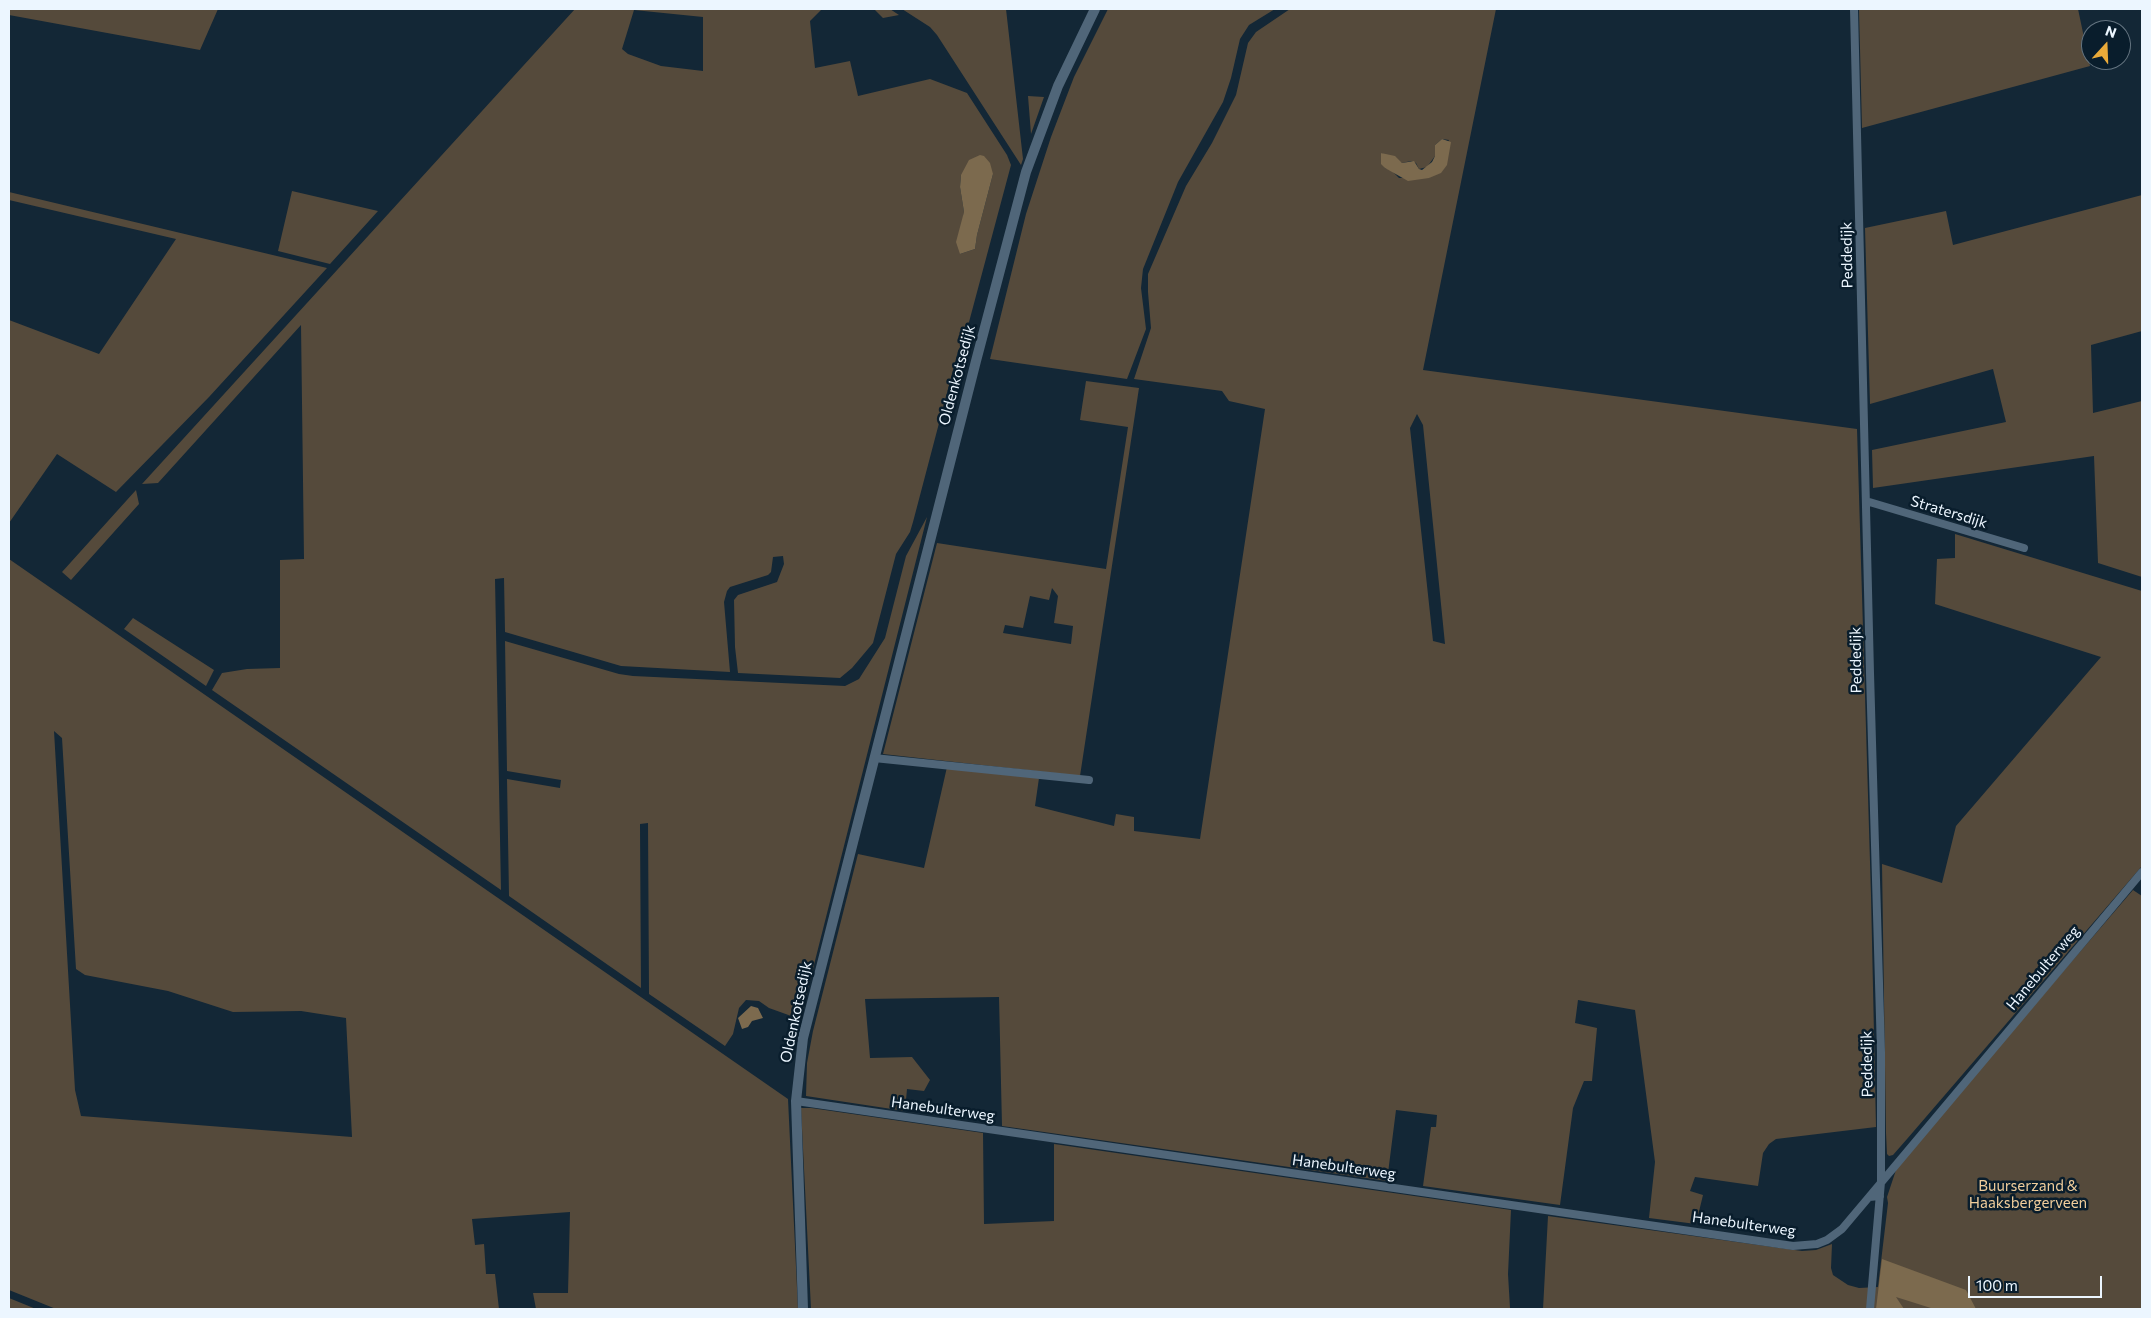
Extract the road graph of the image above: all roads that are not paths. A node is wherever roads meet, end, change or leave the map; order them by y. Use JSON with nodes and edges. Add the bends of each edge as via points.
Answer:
{"nodes":[{"id":1,"x":1095,"y":9,"type":"edge"},
{"id":2,"x":1854,"y":9,"type":"edge"},
{"id":3,"x":1866,"y":501,"type":"junction"},
{"id":4,"x":2024,"y":548,"type":"dead end"},
{"id":5,"x":874,"y":758,"type":"junction"},
{"id":6,"x":1089,"y":780,"type":"dead end"},
{"id":7,"x":2142,"y":872,"type":"edge"},
{"id":8,"x":796,"y":1101,"type":"junction"},
{"id":9,"x":1881,"y":1182,"type":"junction"},
{"id":10,"x":1880,"y":1196,"type":"junction"},
{"id":11,"x":1869,"y":1197,"type":"junction"},
{"id":12,"x":803,"y":1309,"type":"edge"},
{"id":13,"x":1870,"y":1309,"type":"edge"}],
"edges":[{"from":1,"to":5,"type":"street","name":"Oldenkotsedijk","via":[[1058,86],[1026,172]]},
{"from":2,"to":3,"type":"street","name":"Peddedijk"},
{"from":3,"to":4,"type":"street","name":"Stratersdijk"},
{"from":3,"to":9,"type":"street","name":"Peddedijk","via":[[1881,1052]]},
{"from":5,"to":6,"type":"street"},
{"from":5,"to":8,"type":"street","name":"Oldenkotsedijk","via":[[803,1038]]},
{"from":7,"to":9,"type":"street","name":"Hanebulterweg"},
{"from":8,"to":11,"type":"street","name":"Hanebulterweg","via":[[1793,1246],[1827,1240],[1842,1229]]},
{"from":8,"to":12,"type":"street","name":"Oldenkotsedijk"},
{"from":9,"to":10,"type":"street","name":"Peddedijk"},
{"from":9,"to":11,"type":"street","name":"Hanebulterweg"},
{"from":10,"to":11,"type":"street"},
{"from":10,"to":13,"type":"street","name":"Peddedijk"}]}
